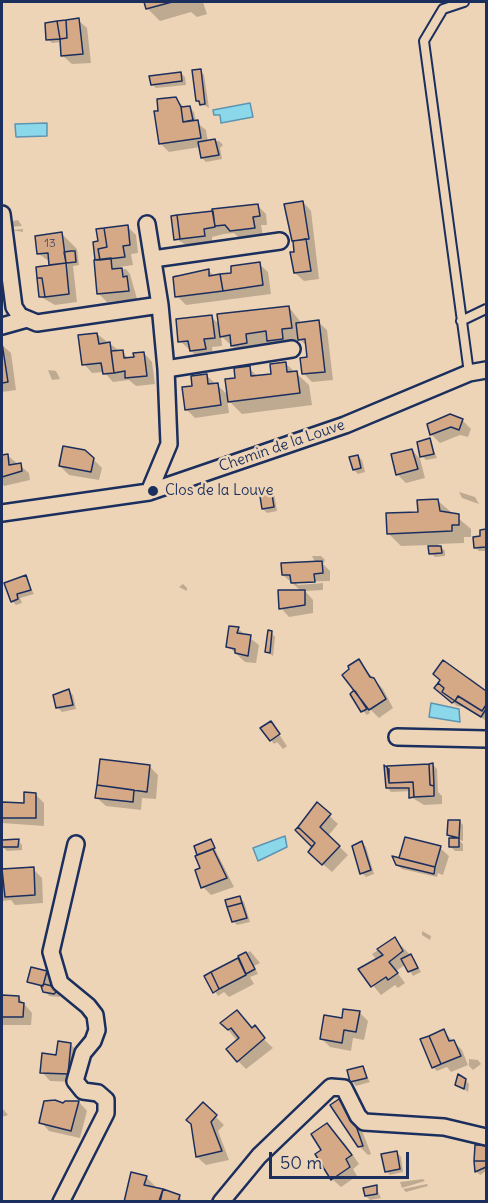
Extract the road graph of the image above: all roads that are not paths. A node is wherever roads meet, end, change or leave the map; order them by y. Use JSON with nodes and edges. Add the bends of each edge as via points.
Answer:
{"nodes":[{"id":1,"x":464,"y":2,"type":"edge"},
{"id":2,"x":2,"y":214,"type":"edge"},
{"id":3,"x":147,"y":224,"type":"dead end"},
{"id":4,"x":280,"y":241,"type":"dead end"},
{"id":5,"x":153,"y":258,"type":"junction"},
{"id":6,"x":160,"y":305,"type":"junction"},
{"id":7,"x":486,"y":309,"type":"edge"},
{"id":8,"x":27,"y":320,"type":"junction"},
{"id":9,"x":461,"y":321,"type":"junction"},
{"id":10,"x":2,"y":326,"type":"edge"},
{"id":11,"x":292,"y":349,"type":"dead end"},
{"id":12,"x":166,"y":369,"type":"junction"},
{"id":13,"x":486,"y":370,"type":"edge"},
{"id":14,"x":469,"y":373,"type":"junction"},
{"id":15,"x":149,"y":492,"type":"junction"},
{"id":16,"x":2,"y":513,"type":"edge"},
{"id":17,"x":398,"y":738,"type":"dead end"},
{"id":18,"x":486,"y":739,"type":"edge"},
{"id":19,"x":76,"y":844,"type":"dead end"},
{"id":20,"x":486,"y":1137,"type":"edge"},
{"id":21,"x":61,"y":1202,"type":"edge"},
{"id":22,"x":221,"y":1202,"type":"edge"}],
"edges":[{"from":1,"to":9,"type":"lane","via":[[443,9],[424,41]]},
{"from":2,"to":8,"type":"street","via":[[14,307]]},
{"from":3,"to":5,"type":"street"},
{"from":4,"to":5,"type":"street"},
{"from":5,"to":6,"type":"street"},
{"from":6,"to":8,"type":"street","via":[[37,324]]},
{"from":6,"to":12,"type":"street"},
{"from":7,"to":9,"type":"lane"},
{"from":8,"to":10,"type":"street"},
{"from":9,"to":14,"type":"lane"},
{"from":11,"to":12,"type":"street"},
{"from":12,"to":15,"type":"street","via":[[169,444]]},
{"from":13,"to":14,"type":"street","name":"Chemin de la Louve"},
{"from":14,"to":15,"type":"street","name":"Chemin de la Louve","via":[[345,425]]},
{"from":15,"to":16,"type":"street","name":"Chemin de la Louve"},
{"from":17,"to":18,"type":"street"},
{"from":19,"to":21,"type":"street","via":[[51,952],[60,983],[95,1015],[97,1030],[83,1053],[75,1081],[83,1091],[98,1093],[106,1100],[106,1113]]},
{"from":20,"to":22,"type":"street","via":[[444,1127],[364,1122],[344,1088],[331,1087],[259,1156]]}]}
